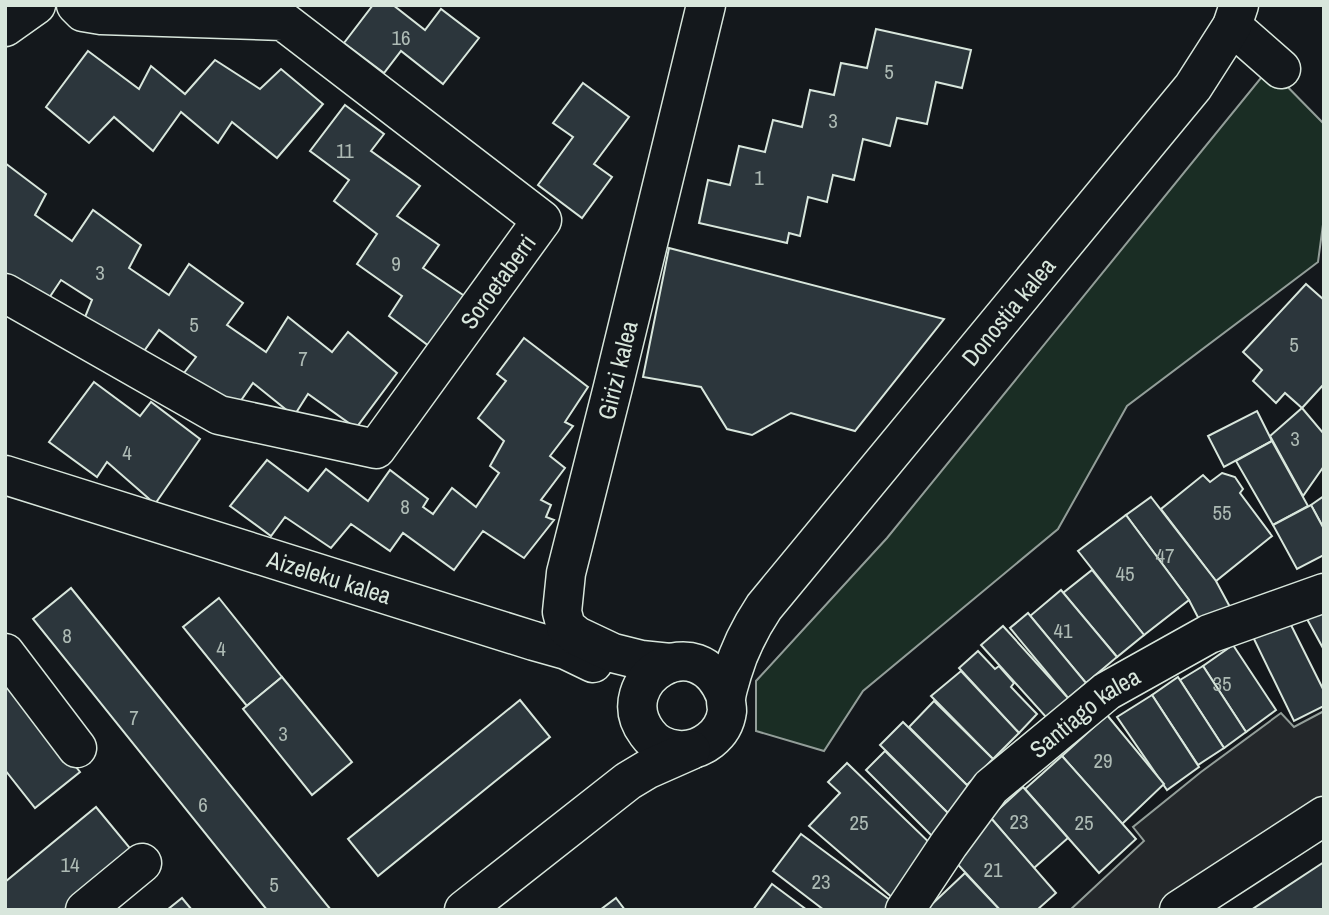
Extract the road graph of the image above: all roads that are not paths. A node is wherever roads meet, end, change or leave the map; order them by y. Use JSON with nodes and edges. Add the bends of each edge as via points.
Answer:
{"nodes":[{"id":1,"x":36,"y":5,"type":"edge"},
{"id":2,"x":76,"y":5,"type":"edge"},
{"id":3,"x":706,"y":5,"type":"edge"},
{"id":4,"x":1236,"y":16,"type":"edge"},
{"id":5,"x":5,"y":27,"type":"edge"},
{"id":6,"x":1281,"y":69,"type":"dead end"},
{"id":7,"x":5,"y":293,"type":"edge"},
{"id":8,"x":5,"y":475,"type":"edge"},
{"id":9,"x":1324,"y":593,"type":"edge"},
{"id":10,"x":764,"y":607,"type":"junction"},
{"id":11,"x":5,"y":653,"type":"edge"},
{"id":12,"x":678,"y":662,"type":"junction"},
{"id":13,"x":726,"y":697,"type":"junction"},
{"id":14,"x":638,"y":710,"type":"junction"},
{"id":15,"x":77,"y":748,"type":"dead end"},
{"id":16,"x":691,"y":750,"type":"junction"},
{"id":17,"x":609,"y":795,"type":"junction"},
{"id":18,"x":1324,"y":816,"type":"edge"},
{"id":19,"x":142,"y":863,"type":"dead end"},
{"id":20,"x":85,"y":910,"type":"edge"},
{"id":21,"x":464,"y":910,"type":"edge"},
{"id":22,"x":905,"y":910,"type":"edge"},
{"id":23,"x":1179,"y":910,"type":"edge"}],
"edges":[{"from":1,"to":5,"type":"street"},
{"from":2,"to":7,"type":"street","name":"Soroetaberri","via":[[83,12],[101,15],[283,21],[542,220],[376,449],[219,415]]},
{"from":3,"to":12,"type":"street","name":"Girizi kalea","via":[[566,573],[562,612],[566,627],[577,636],[613,653]]},
{"from":4,"to":6,"type":"street"},
{"from":4,"to":10,"type":"street","name":"Donostia kalea","via":[[1193,87]]},
{"from":8,"to":14,"type":"street","name":"Aizeleku kalea","via":[[566,650],[588,659],[624,687]]},
{"from":9,"to":22,"type":"street","name":"Santiago kalea","via":[[1209,634],[1107,691],[991,787]]},
{"from":10,"to":12,"type":"street","name":"Donostia kalea","via":[[726,638]]},
{"from":10,"to":13,"type":"street","name":"Donostia kalea","via":[[741,649]]},
{"from":11,"to":15,"type":"street"},
{"from":12,"to":13,"type":"street","via":[[700,665],[713,673]]},
{"from":12,"to":14,"type":"street","name":"Donostia kalea","via":[[657,669],[646,680]]},
{"from":13,"to":16,"type":"street","name":"Donostia kalea","via":[[727,711],[715,737]]},
{"from":14,"to":16,"type":"street","via":[[652,739],[663,747]]},
{"from":14,"to":17,"type":"street","name":"Donostia kalea","via":[[631,757]]},
{"from":16,"to":17,"type":"street","name":"Donostia kalea","via":[[648,769]]},
{"from":17,"to":21,"type":"street","name":"Donostia kalea"},
{"from":18,"to":23,"type":"street"},
{"from":19,"to":20,"type":"street"}]}
